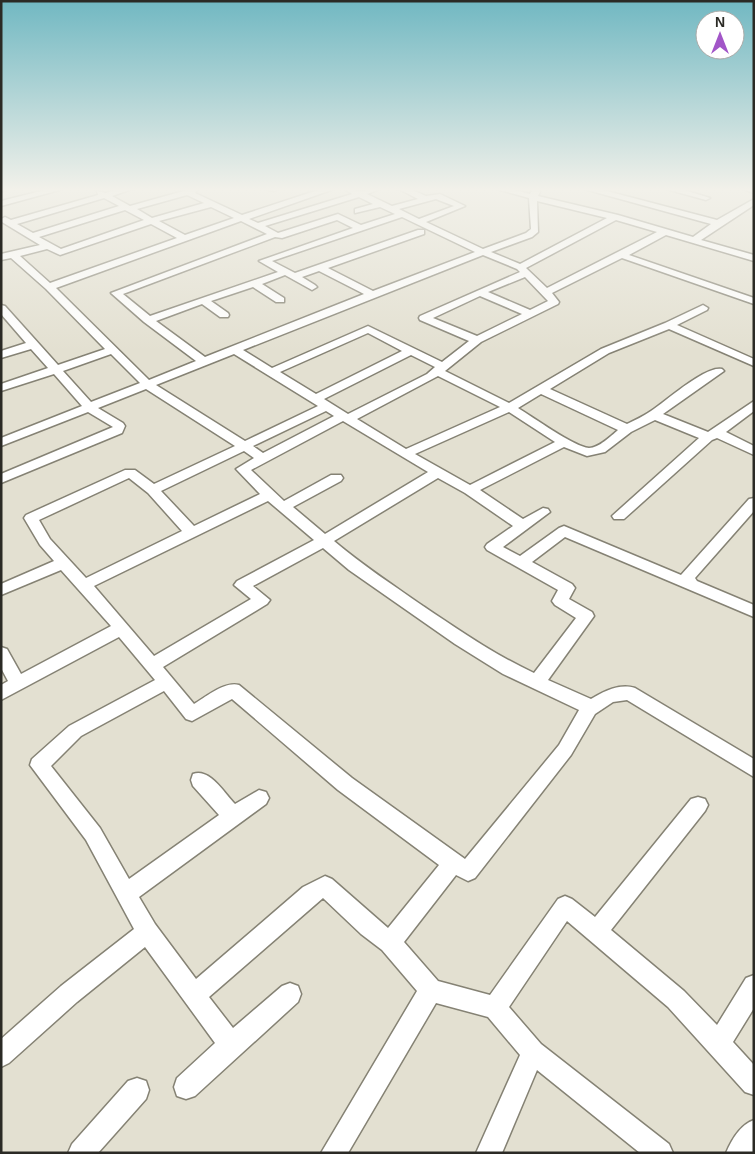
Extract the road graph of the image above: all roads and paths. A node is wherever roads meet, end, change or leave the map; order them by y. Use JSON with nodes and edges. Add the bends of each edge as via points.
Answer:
{"nodes":[{"id":1,"x":43,"y":243,"type":"edge"},
{"id":2,"x":87,"y":243,"type":"edge"},
{"id":3,"x":174,"y":243,"type":"edge"},
{"id":4,"x":255,"y":243,"type":"edge"},
{"id":5,"x":293,"y":243,"type":"edge"},
{"id":6,"x":318,"y":243,"type":"edge"},
{"id":7,"x":391,"y":243,"type":"edge"},
{"id":8,"x":462,"y":243,"type":"edge"},
{"id":9,"x":506,"y":243,"type":"edge"},
{"id":10,"x":568,"y":243,"type":"edge"},
{"id":11,"x":645,"y":243,"type":"edge"},
{"id":12,"x":700,"y":243,"type":"edge"},
{"id":13,"x":48,"y":246,"type":"junction"},
{"id":14,"x":754,"y":246,"type":"edge"},
{"id":15,"x":304,"y":248,"type":"junction"},
{"id":16,"x":482,"y":252,"type":"junction"},
{"id":17,"x":742,"y":255,"type":"junction"},
{"id":18,"x":7,"y":256,"type":"edge"},
{"id":19,"x":621,"y":256,"type":"junction"},
{"id":20,"x":754,"y":258,"type":"edge"},
{"id":21,"x":320,"y":268,"type":"junction"},
{"id":22,"x":524,"y":270,"type":"junction"},
{"id":23,"x":290,"y":274,"type":"junction"},
{"id":24,"x":254,"y":283,"type":"junction"},
{"id":25,"x":49,"y":287,"type":"junction"},
{"id":26,"x":312,"y":287,"type":"dead end"},
{"id":27,"x":480,"y":292,"type":"junction"},
{"id":28,"x":546,"y":292,"type":"junction"},
{"id":29,"x":371,"y":294,"type":"junction"},
{"id":30,"x":280,"y":300,"type":"dead end"},
{"id":31,"x":204,"y":301,"type":"junction"},
{"id":32,"x":754,"y":301,"type":"edge"},
{"id":33,"x":1,"y":308,"type":"edge"},
{"id":34,"x":703,"y":308,"type":"dead end"},
{"id":35,"x":531,"y":314,"type":"junction"},
{"id":36,"x":224,"y":315,"type":"dead end"},
{"id":37,"x":148,"y":320,"type":"junction"},
{"id":38,"x":669,"y":325,"type":"junction"},
{"id":39,"x":477,"y":340,"type":"junction"},
{"id":40,"x":34,"y":344,"type":"junction"},
{"id":41,"x":234,"y":349,"type":"junction"},
{"id":42,"x":113,"y":350,"type":"junction"},
{"id":43,"x":410,"y":351,"type":"junction"},
{"id":44,"x":1,"y":355,"type":"edge"},
{"id":45,"x":203,"y":361,"type":"junction"},
{"id":46,"x":754,"y":363,"type":"edge"},
{"id":47,"x":56,"y":369,"type":"junction"},
{"id":48,"x":440,"y":369,"type":"junction"},
{"id":49,"x":718,"y":371,"type":"dead end"},
{"id":50,"x":272,"y":372,"type":"junction"},
{"id":51,"x":148,"y":385,"type":"junction"},
{"id":52,"x":1,"y":388,"type":"edge"},
{"id":53,"x":541,"y":389,"type":"junction"},
{"id":54,"x":322,"y":403,"type":"junction"},
{"id":55,"x":754,"y":405,"type":"edge"},
{"id":56,"x":509,"y":407,"type":"junction"},
{"id":57,"x":90,"y":408,"type":"junction"},
{"id":58,"x":654,"y":415,"type":"junction"},
{"id":59,"x":346,"y":417,"type":"junction"},
{"id":60,"x":628,"y":429,"type":"junction"},
{"id":61,"x":713,"y":435,"type":"junction"},
{"id":62,"x":1,"y":442,"type":"edge"},
{"id":63,"x":564,"y":442,"type":"junction"},
{"id":64,"x":247,"y":446,"type":"junction"},
{"id":65,"x":754,"y":451,"type":"edge"},
{"id":66,"x":405,"y":454,"type":"junction"},
{"id":67,"x":263,"y":458,"type":"junction"},
{"id":68,"x":438,"y":472,"type":"junction"},
{"id":69,"x":336,"y":478,"type":"dead end"},
{"id":70,"x":1,"y":479,"type":"edge"},
{"id":71,"x":153,"y":490,"type":"junction"},
{"id":72,"x":470,"y":490,"type":"junction"},
{"id":73,"x":269,"y":495,"type":"junction"},
{"id":74,"x":754,"y":502,"type":"edge"},
{"id":75,"x":283,"y":507,"type":"junction"},
{"id":76,"x":543,"y":512,"type":"dead end"},
{"id":77,"x":619,"y":516,"type":"dead end"},
{"id":78,"x":522,"y":525,"type":"junction"},
{"id":79,"x":191,"y":532,"type":"junction"},
{"id":80,"x":322,"y":542,"type":"junction"},
{"id":81,"x":63,"y":563,"type":"junction"},
{"id":82,"x":522,"y":563,"type":"junction"},
{"id":83,"x":692,"y":585,"type":"junction"},
{"id":84,"x":84,"y":586,"type":"junction"},
{"id":85,"x":1,"y":590,"type":"edge"},
{"id":86,"x":754,"y":611,"type":"edge"},
{"id":87,"x":122,"y":628,"type":"junction"},
{"id":88,"x":1,"y":653,"type":"edge"},
{"id":89,"x":152,"y":665,"type":"junction"},
{"id":90,"x":166,"y":682,"type":"junction"},
{"id":91,"x":536,"y":682,"type":"junction"},
{"id":92,"x":18,"y":683,"type":"junction"},
{"id":93,"x":1,"y":693,"type":"edge"},
{"id":94,"x":589,"y":709,"type":"junction"},
{"id":95,"x":752,"y":765,"type":"edge"},
{"id":96,"x":200,"y":780,"type":"dead end"},
{"id":97,"x":259,"y":798,"type":"dead end"},
{"id":98,"x":698,"y":805,"type":"dead end"},
{"id":99,"x":233,"y":816,"type":"junction"},
{"id":100,"x":453,"y":863,"type":"junction"},
{"id":101,"x":126,"y":894,"type":"junction"},
{"id":102,"x":147,"y":932,"type":"junction"},
{"id":103,"x":596,"y":932,"type":"junction"},
{"id":104,"x":390,"y":942,"type":"junction"},
{"id":105,"x":754,"y":986,"type":"edge"},
{"id":106,"x":430,"y":990,"type":"junction"},
{"id":107,"x":290,"y":994,"type":"dead end"},
{"id":108,"x":194,"y":995,"type":"junction"},
{"id":109,"x":495,"y":1008,"type":"junction"},
{"id":110,"x":719,"y":1044,"type":"junction"},
{"id":111,"x":231,"y":1045,"type":"junction"},
{"id":112,"x":533,"y":1052,"type":"junction"},
{"id":113,"x":1,"y":1056,"type":"edge"},
{"id":114,"x":754,"y":1083,"type":"edge"},
{"id":115,"x":186,"y":1087,"type":"dead end"},
{"id":116,"x":137,"y":1090,"type":"dead end"},
{"id":117,"x":754,"y":1132,"type":"edge"},
{"id":118,"x":81,"y":1153,"type":"edge"},
{"id":119,"x":334,"y":1153,"type":"edge"},
{"id":120,"x":489,"y":1153,"type":"edge"},
{"id":121,"x":660,"y":1153,"type":"edge"},
{"id":122,"x":739,"y":1153,"type":"edge"}],
"edges":[{"from":1,"to":13,"type":"street"},
{"from":2,"to":13,"type":"street","via":[[60,252]]},
{"from":3,"to":25,"type":"street"},
{"from":4,"to":37,"type":"street","via":[[116,293]]},
{"from":5,"to":15,"type":"street"},
{"from":6,"to":15,"type":"street"},
{"from":7,"to":21,"type":"street"},
{"from":8,"to":16,"type":"street"},
{"from":9,"to":16,"type":"street"},
{"from":10,"to":22,"type":"street"},
{"from":11,"to":19,"type":"street"},
{"from":12,"to":17,"type":"street"},
{"from":13,"to":18,"type":"street"},
{"from":14,"to":17,"type":"street"},
{"from":15,"to":23,"type":"street","via":[[264,261]]},
{"from":16,"to":22,"type":"street"},
{"from":16,"to":29,"type":"street"},
{"from":17,"to":20,"type":"street"},
{"from":18,"to":25,"type":"street"},
{"from":19,"to":28,"type":"street"},
{"from":19,"to":32,"type":"street"},
{"from":21,"to":23,"type":"street"},
{"from":21,"to":29,"type":"street"},
{"from":22,"to":27,"type":"street"},
{"from":22,"to":28,"type":"street"},
{"from":23,"to":24,"type":"street"},
{"from":23,"to":26,"type":"street"},
{"from":24,"to":30,"type":"street"},
{"from":24,"to":31,"type":"street"},
{"from":25,"to":42,"type":"street"},
{"from":27,"to":35,"type":"street"},
{"from":27,"to":39,"type":"street","via":[[424,318]]},
{"from":28,"to":35,"type":"street","via":[[554,302]]},
{"from":29,"to":41,"type":"street"},
{"from":31,"to":36,"type":"street"},
{"from":31,"to":37,"type":"street"},
{"from":33,"to":40,"type":"street"},
{"from":34,"to":38,"type":"street"},
{"from":35,"to":39,"type":"street"},
{"from":37,"to":45,"type":"street"},
{"from":38,"to":46,"type":"street"},
{"from":38,"to":53,"type":"street","via":[[605,352]]},
{"from":39,"to":48,"type":"street"},
{"from":40,"to":44,"type":"street"},
{"from":40,"to":47,"type":"street"},
{"from":41,"to":45,"type":"street"},
{"from":41,"to":50,"type":"street"},
{"from":42,"to":47,"type":"street"},
{"from":42,"to":51,"type":"street"},
{"from":43,"to":48,"type":"street"},
{"from":43,"to":50,"type":"street","via":[[368,329]]},
{"from":43,"to":54,"type":"street"},
{"from":45,"to":51,"type":"street"},
{"from":47,"to":52,"type":"street"},
{"from":47,"to":57,"type":"street"},
{"from":48,"to":56,"type":"street"},
{"from":48,"to":59,"type":"street"},
{"from":49,"to":58,"type":"street"},
{"from":50,"to":54,"type":"street"},
{"from":51,"to":57,"type":"street"},
{"from":51,"to":64,"type":"street"},
{"from":53,"to":56,"type":"street"},
{"from":53,"to":60,"type":"street"},
{"from":54,"to":59,"type":"street"},
{"from":54,"to":64,"type":"street"},
{"from":55,"to":61,"type":"street"},
{"from":56,"to":63,"type":"street"},
{"from":56,"to":66,"type":"street"},
{"from":57,"to":62,"type":"street"},
{"from":57,"to":70,"type":"street","via":[[119,426],[118,430]]},
{"from":58,"to":60,"type":"street"},
{"from":58,"to":61,"type":"street"},
{"from":59,"to":66,"type":"street"},
{"from":59,"to":67,"type":"street"},
{"from":60,"to":63,"type":"street","via":[[593,452]]},
{"from":61,"to":65,"type":"street"},
{"from":61,"to":77,"type":"street"},
{"from":63,"to":72,"type":"street"},
{"from":64,"to":67,"type":"street"},
{"from":64,"to":71,"type":"street"},
{"from":66,"to":68,"type":"street"},
{"from":67,"to":73,"type":"street","via":[[243,469]]},
{"from":68,"to":72,"type":"street"},
{"from":68,"to":80,"type":"street"},
{"from":69,"to":75,"type":"street"},
{"from":71,"to":79,"type":"street"},
{"from":71,"to":81,"type":"street","via":[[130,472],[31,518],[44,542]]},
{"from":72,"to":78,"type":"street"},
{"from":73,"to":75,"type":"street"},
{"from":73,"to":79,"type":"street"},
{"from":74,"to":83,"type":"street","via":[[687,578]]},
{"from":75,"to":80,"type":"street"},
{"from":76,"to":78,"type":"street"},
{"from":78,"to":82,"type":"street","via":[[492,547]]},
{"from":79,"to":84,"type":"street"},
{"from":80,"to":89,"type":"street","via":[[242,585],[262,600]]},
{"from":80,"to":91,"type":"street","via":[[461,640]]},
{"from":81,"to":84,"type":"street"},
{"from":81,"to":85,"type":"street"},
{"from":82,"to":83,"type":"street","via":[[564,531]]},
{"from":82,"to":91,"type":"street","via":[[567,588],[560,601],[586,616]]},
{"from":83,"to":86,"type":"street"},
{"from":84,"to":87,"type":"street"},
{"from":87,"to":89,"type":"street"},
{"from":87,"to":92,"type":"street"},
{"from":88,"to":92,"type":"street"},
{"from":89,"to":90,"type":"street"},
{"from":90,"to":100,"type":"street","via":[[192,714],[233,690],[345,784]]},
{"from":90,"to":101,"type":"street","via":[[75,731],[39,765],[93,834]]},
{"from":91,"to":94,"type":"street","via":[[585,704]]},
{"from":92,"to":93,"type":"street"},
{"from":94,"to":95,"type":"street","via":[[609,696],[629,693]]},
{"from":94,"to":100,"type":"street","via":[[564,750],[468,871]]},
{"from":96,"to":99,"type":"street"},
{"from":97,"to":99,"type":"street"},
{"from":98,"to":103,"type":"street"},
{"from":99,"to":101,"type":"street"},
{"from":100,"to":104,"type":"street"},
{"from":101,"to":102,"type":"street"},
{"from":102,"to":108,"type":"street"},
{"from":102,"to":113,"type":"street","via":[[69,994]]},
{"from":103,"to":109,"type":"street","via":[[565,906]]},
{"from":103,"to":110,"type":"street","via":[[676,999]]},
{"from":104,"to":106,"type":"street"},
{"from":104,"to":108,"type":"street","via":[[325,886],[310,894]]},
{"from":105,"to":110,"type":"street"},
{"from":106,"to":109,"type":"street"},
{"from":106,"to":119,"type":"street"},
{"from":107,"to":111,"type":"street"},
{"from":108,"to":111,"type":"street"},
{"from":109,"to":112,"type":"street"},
{"from":110,"to":114,"type":"street"},
{"from":111,"to":115,"type":"street"},
{"from":112,"to":120,"type":"street"},
{"from":112,"to":121,"type":"street"},
{"from":116,"to":118,"type":"street"},
{"from":117,"to":122,"type":"street"}]}
